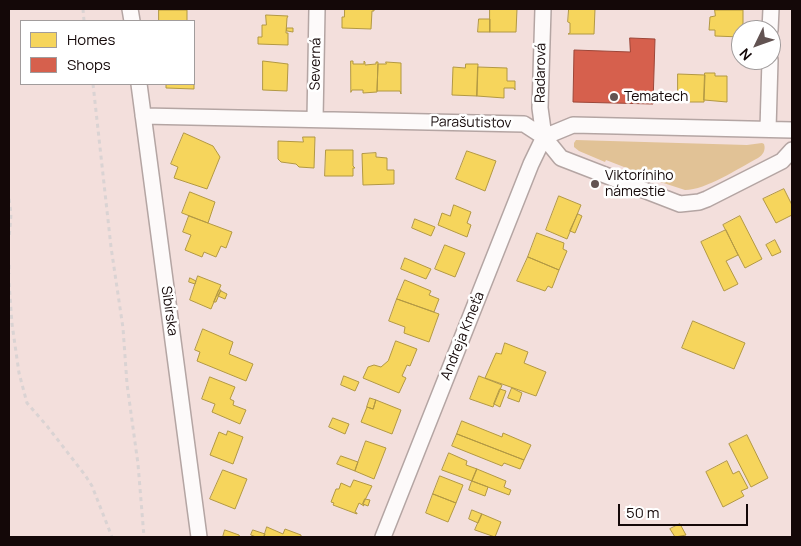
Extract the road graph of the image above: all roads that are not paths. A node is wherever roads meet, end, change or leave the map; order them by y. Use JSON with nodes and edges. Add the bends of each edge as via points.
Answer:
{"nodes":[{"id":1,"x":317,"y":9,"type":"edge"},
{"id":2,"x":542,"y":9,"type":"edge"},
{"id":3,"x":770,"y":70,"type":"edge"},
{"id":4,"x":139,"y":85,"type":"edge"},
{"id":5,"x":143,"y":116,"type":"junction"},
{"id":6,"x":315,"y":120,"type":"junction"},
{"id":7,"x":768,"y":130,"type":"junction"},
{"id":8,"x":792,"y":130,"type":"edge"},
{"id":9,"x":544,"y":136,"type":"junction"},
{"id":10,"x":792,"y":150,"type":"edge"},
{"id":11,"x":199,"y":537,"type":"edge"},
{"id":12,"x":383,"y":537,"type":"edge"}],
"edges":[{"from":1,"to":6,"type":"street","name":"Severná"},
{"from":2,"to":9,"type":"street","name":"Radarová","via":[[540,108]]},
{"from":3,"to":7,"type":"street"},
{"from":4,"to":5,"type":"street","name":"Sibírska"},
{"from":5,"to":6,"type":"street","name":"Parašutistov"},
{"from":5,"to":11,"type":"street","name":"Sibírska"},
{"from":6,"to":9,"type":"street","name":"Parašutistov","via":[[524,124]]},
{"from":7,"to":8,"type":"street"},
{"from":7,"to":9,"type":"street","via":[[573,125]]},
{"from":9,"to":10,"type":"street","via":[[561,158],[680,204],[707,199],[782,160]]},
{"from":9,"to":12,"type":"street","name":"Andreja Kmeťa"}]}
